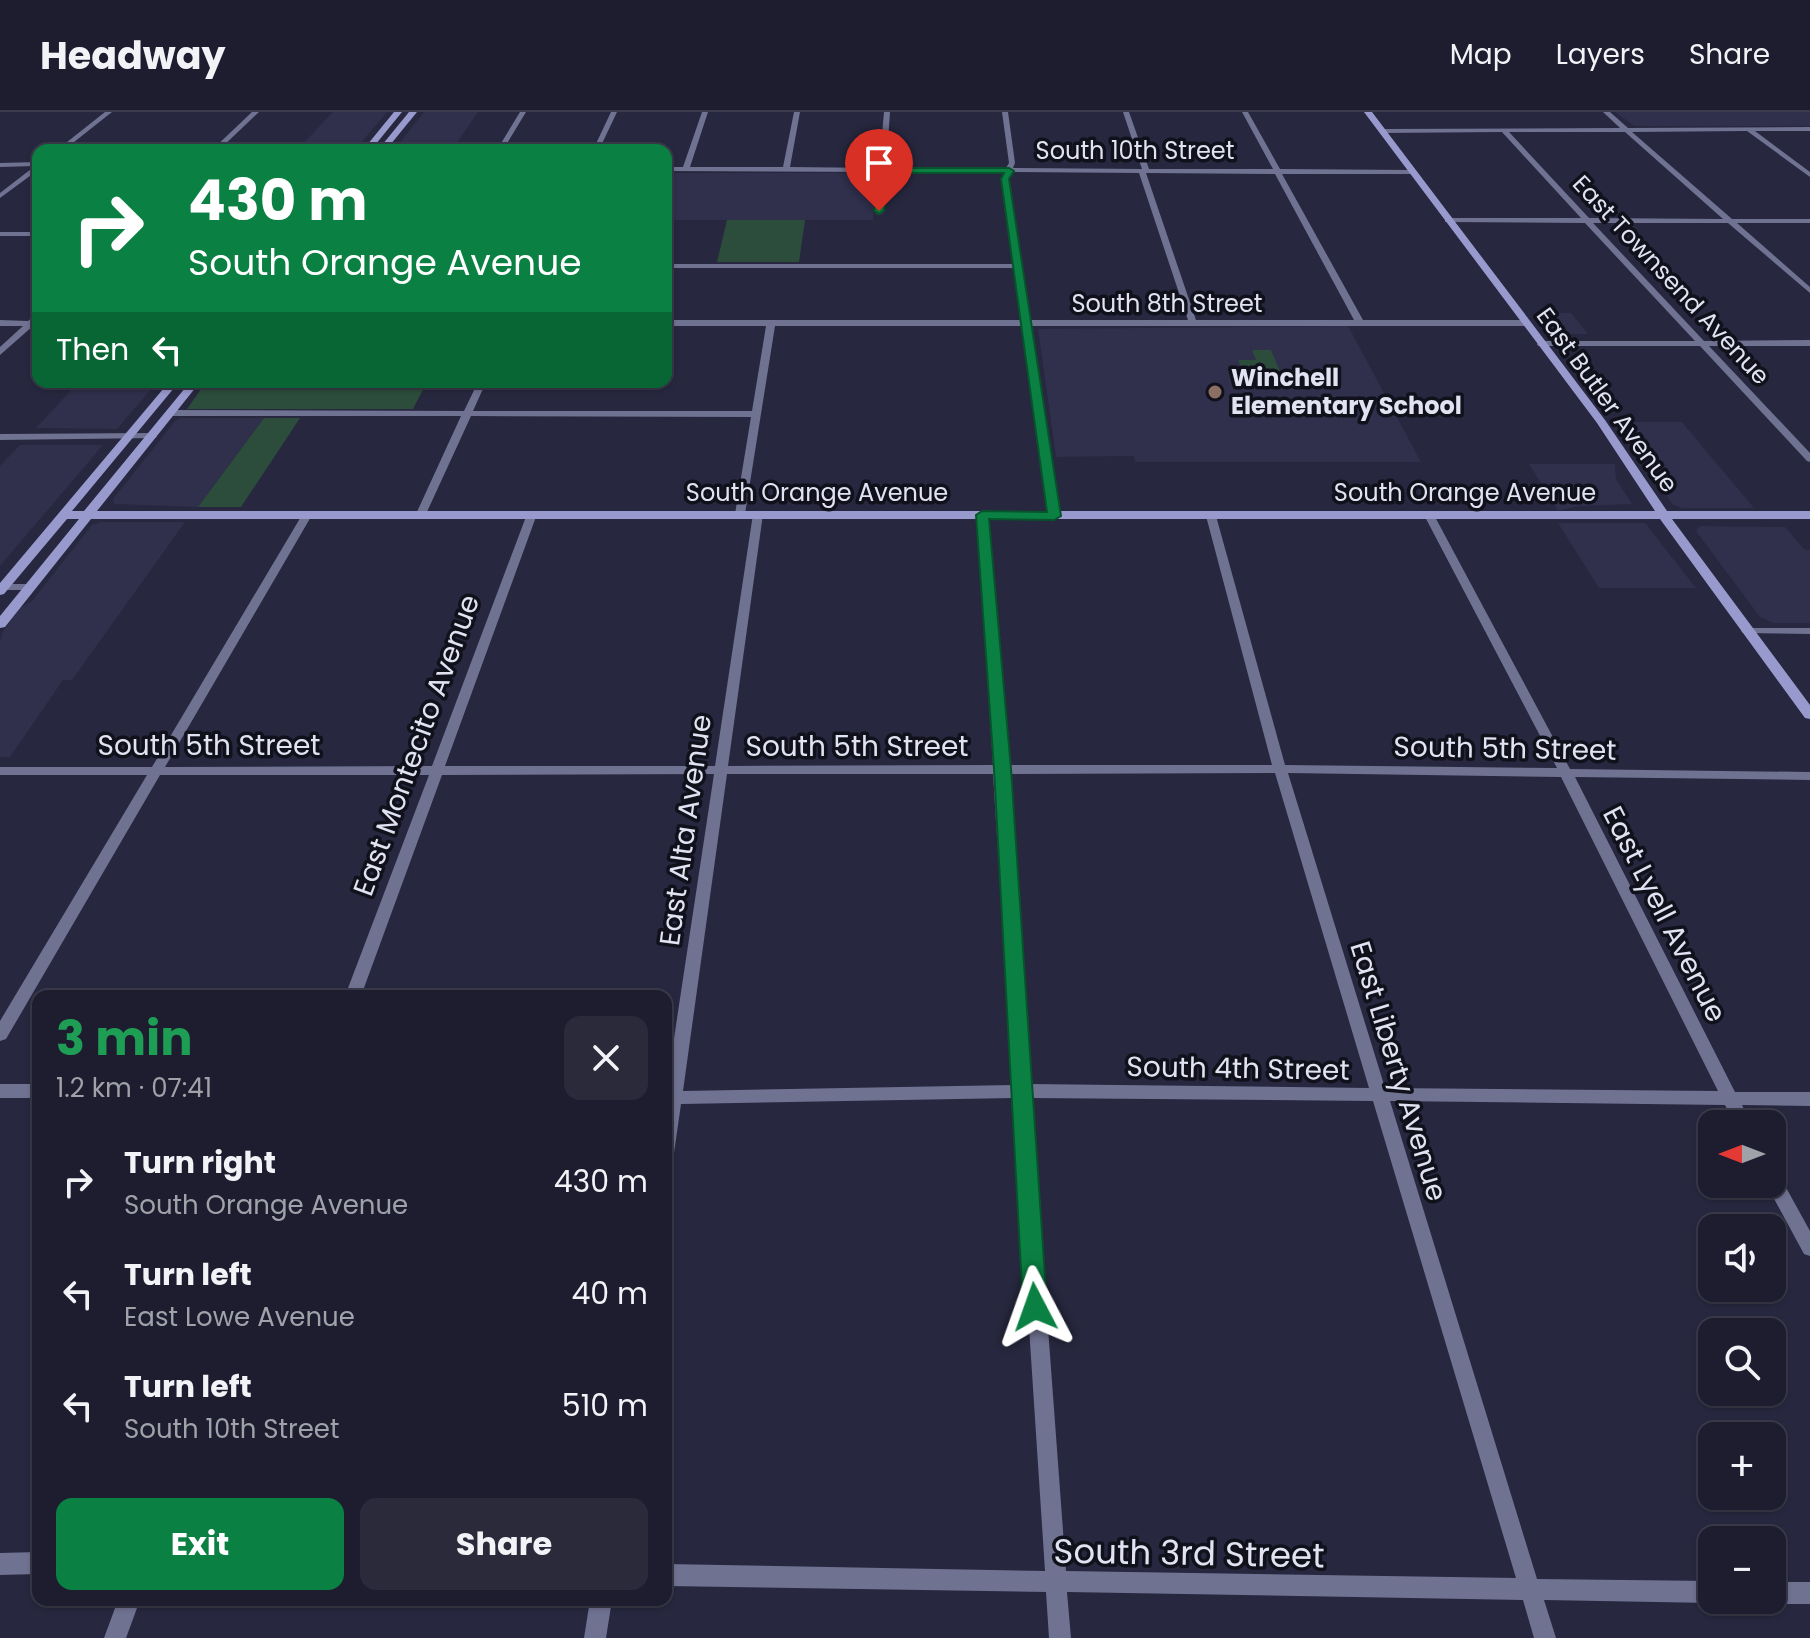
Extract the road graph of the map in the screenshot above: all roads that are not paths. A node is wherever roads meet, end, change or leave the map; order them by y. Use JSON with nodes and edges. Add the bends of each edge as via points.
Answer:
{"nodes":[{"id":1,"x":109,"y":112,"type":"edge"},
{"id":2,"x":256,"y":112,"type":"edge"},
{"id":3,"x":398,"y":112,"type":"edge"},
{"id":4,"x":413,"y":112,"type":"edge"},
{"id":5,"x":523,"y":112,"type":"edge"},
{"id":6,"x":614,"y":112,"type":"edge"},
{"id":7,"x":705,"y":112,"type":"edge"},
{"id":8,"x":797,"y":112,"type":"edge"},
{"id":9,"x":887,"y":112,"type":"edge"},
{"id":10,"x":1005,"y":112,"type":"edge"},
{"id":11,"x":1126,"y":112,"type":"edge"},
{"id":12,"x":1245,"y":112,"type":"edge"},
{"id":13,"x":1368,"y":112,"type":"edge"},
{"id":14,"x":1606,"y":112,"type":"edge"},
{"id":15,"x":1502,"y":129,"type":"junction"},
{"id":16,"x":1748,"y":129,"type":"junction"},
{"id":17,"x":1810,"y":129,"type":"edge"},
{"id":18,"x":1626,"y":130,"type":"junction"},
{"id":19,"x":1382,"y":131,"type":"junction"},
{"id":20,"x":68,"y":144,"type":"edge"},
{"id":21,"x":221,"y":144,"type":"edge"},
{"id":22,"x":372,"y":144,"type":"edge"},
{"id":23,"x":387,"y":144,"type":"edge"},
{"id":24,"x":504,"y":144,"type":"edge"},
{"id":25,"x":599,"y":144,"type":"edge"},
{"id":26,"x":0,"y":165,"type":"edge"},
{"id":27,"x":32,"y":166,"type":"edge"},
{"id":28,"x":672,"y":169,"type":"edge"},
{"id":29,"x":686,"y":169,"type":"junction"},
{"id":30,"x":786,"y":170,"type":"junction"},
{"id":31,"x":884,"y":170,"type":"junction"},
{"id":32,"x":32,"y":171,"type":"edge"},
{"id":33,"x":1009,"y":171,"type":"junction"},
{"id":34,"x":1144,"y":171,"type":"junction"},
{"id":35,"x":1277,"y":172,"type":"junction"},
{"id":36,"x":1412,"y":172,"type":"junction"},
{"id":37,"x":1810,"y":175,"type":"edge"},
{"id":38,"x":0,"y":196,"type":"edge"},
{"id":39,"x":879,"y":213,"type":"dead end"},
{"id":40,"x":1448,"y":220,"type":"junction"},
{"id":41,"x":1590,"y":221,"type":"junction"},
{"id":42,"x":1730,"y":221,"type":"junction"},
{"id":43,"x":1810,"y":221,"type":"edge"},
{"id":44,"x":0,"y":234,"type":"edge"},
{"id":45,"x":32,"y":234,"type":"edge"},
{"id":46,"x":672,"y":266,"type":"edge"},
{"id":47,"x":1019,"y":266,"type":"junction"},
{"id":48,"x":1810,"y":291,"type":"edge"},
{"id":49,"x":32,"y":321,"type":"edge"},
{"id":50,"x":0,"y":323,"type":"edge"},
{"id":51,"x":672,"y":323,"type":"edge"},
{"id":52,"x":771,"y":323,"type":"junction"},
{"id":53,"x":1360,"y":323,"type":"junction"},
{"id":54,"x":1525,"y":323,"type":"junction"},
{"id":55,"x":32,"y":324,"type":"edge"},
{"id":56,"x":1027,"y":324,"type":"junction"},
{"id":57,"x":1193,"y":324,"type":"junction"},
{"id":58,"x":1703,"y":343,"type":"junction"},
{"id":59,"x":1810,"y":343,"type":"edge"},
{"id":60,"x":1541,"y":344,"type":"junction"},
{"id":61,"x":0,"y":352,"type":"edge"},
{"id":62,"x":169,"y":388,"type":"edge"},
{"id":63,"x":190,"y":388,"type":"edge"},
{"id":64,"x":479,"y":388,"type":"edge"},
{"id":65,"x":170,"y":413,"type":"junction"},
{"id":66,"x":469,"y":413,"type":"junction"},
{"id":67,"x":756,"y":414,"type":"junction"},
{"id":68,"x":129,"y":436,"type":"junction"},
{"id":69,"x":152,"y":436,"type":"junction"},
{"id":70,"x":0,"y":437,"type":"edge"},
{"id":71,"x":1810,"y":459,"type":"edge"},
{"id":72,"x":88,"y":514,"type":"junction"},
{"id":73,"x":421,"y":514,"type":"junction"},
{"id":74,"x":532,"y":514,"type":"junction"},
{"id":75,"x":740,"y":514,"type":"junction"},
{"id":76,"x":758,"y":514,"type":"junction"},
{"id":77,"x":63,"y":515,"type":"junction"},
{"id":78,"x":307,"y":515,"type":"junction"},
{"id":79,"x":982,"y":515,"type":"junction"},
{"id":80,"x":1429,"y":515,"type":"junction"},
{"id":81,"x":1663,"y":515,"type":"junction"},
{"id":82,"x":1810,"y":515,"type":"edge"},
{"id":83,"x":1054,"y":516,"type":"junction"},
{"id":84,"x":1211,"y":516,"type":"junction"},
{"id":85,"x":30,"y":587,"type":"junction"},
{"id":86,"x":1,"y":588,"type":"edge"},
{"id":87,"x":0,"y":624,"type":"edge"},
{"id":88,"x":1747,"y":631,"type":"junction"},
{"id":89,"x":1810,"y":631,"type":"edge"},
{"id":90,"x":1810,"y":715,"type":"edge"},
{"id":91,"x":157,"y":768,"type":"junction"},
{"id":92,"x":1002,"y":769,"type":"junction"},
{"id":93,"x":1280,"y":769,"type":"junction"},
{"id":94,"x":437,"y":770,"type":"junction"},
{"id":95,"x":722,"y":770,"type":"junction"},
{"id":96,"x":0,"y":771,"type":"edge"},
{"id":97,"x":1566,"y":773,"type":"junction"},
{"id":98,"x":1810,"y":776,"type":"edge"},
{"id":99,"x":355,"y":990,"type":"edge"},
{"id":100,"x":0,"y":1035,"type":"edge"},
{"id":101,"x":672,"y":1085,"type":"edge"},
{"id":102,"x":0,"y":1091,"type":"edge"},
{"id":103,"x":32,"y":1091,"type":"edge"},
{"id":104,"x":1020,"y":1091,"type":"junction"},
{"id":105,"x":1379,"y":1095,"type":"junction"},
{"id":106,"x":672,"y":1098,"type":"edge"},
{"id":107,"x":1729,"y":1099,"type":"junction"},
{"id":108,"x":1810,"y":1099,"type":"edge"},
{"id":109,"x":1735,"y":1110,"type":"edge"},
{"id":110,"x":1783,"y":1198,"type":"edge"},
{"id":111,"x":1810,"y":1248,"type":"edge"},
{"id":112,"x":32,"y":1563,"type":"edge"},
{"id":113,"x":0,"y":1564,"type":"edge"},
{"id":114,"x":672,"y":1575,"type":"edge"},
{"id":115,"x":1055,"y":1584,"type":"junction"},
{"id":116,"x":1531,"y":1589,"type":"junction"},
{"id":117,"x":1698,"y":1592,"type":"edge"},
{"id":118,"x":1786,"y":1593,"type":"edge"},
{"id":119,"x":1810,"y":1593,"type":"edge"},
{"id":120,"x":127,"y":1606,"type":"edge"},
{"id":121,"x":600,"y":1606,"type":"edge"},
{"id":122,"x":115,"y":1638,"type":"edge"},
{"id":123,"x":595,"y":1638,"type":"edge"},
{"id":124,"x":1060,"y":1638,"type":"edge"},
{"id":125,"x":1545,"y":1638,"type":"edge"}],
"edges":[{"from":1,"to":20,"type":"street"},
{"from":2,"to":21,"type":"street"},
{"from":3,"to":22,"type":"street"},
{"from":4,"to":23,"type":"street"},
{"from":5,"to":24,"type":"street"},
{"from":6,"to":25,"type":"street"},
{"from":7,"to":29,"type":"street"},
{"from":8,"to":30,"type":"street"},
{"from":9,"to":31,"type":"street"},
{"from":10,"to":33,"type":"street","via":[[1012,154]]},
{"from":11,"to":34,"type":"street"},
{"from":12,"to":35,"type":"street"},
{"from":13,"to":19,"type":"street","name":"East Butler Avenue"},
{"from":14,"to":18,"type":"street"},
{"from":15,"to":18,"type":"street"},
{"from":15,"to":19,"type":"street"},
{"from":15,"to":41,"type":"street","name":"East Townsend Avenue"},
{"from":16,"to":17,"type":"street"},
{"from":16,"to":18,"type":"street"},
{"from":16,"to":37,"type":"street"},
{"from":18,"to":42,"type":"street"},
{"from":19,"to":36,"type":"street","name":"East Butler Avenue"},
{"from":26,"to":27,"type":"street"},
{"from":28,"to":29,"type":"street","name":"South 10th Street"},
{"from":29,"to":30,"type":"street","name":"South 10th Street"},
{"from":30,"to":31,"type":"street","name":"South 10th Street"},
{"from":31,"to":33,"type":"street","name":"South 10th Street"},
{"from":31,"to":39,"type":"street"},
{"from":32,"to":38,"type":"street"},
{"from":33,"to":34,"type":"street","name":"South 10th Street"},
{"from":33,"to":47,"type":"street","via":[[1005,179]]},
{"from":34,"to":35,"type":"street","name":"South 10th Street"},
{"from":34,"to":57,"type":"street"},
{"from":35,"to":36,"type":"street","name":"South 10th Street"},
{"from":35,"to":53,"type":"street"},
{"from":36,"to":40,"type":"street","name":"East Butler Avenue"},
{"from":40,"to":41,"type":"street"},
{"from":40,"to":54,"type":"street","name":"East Butler Avenue"},
{"from":41,"to":42,"type":"street"},
{"from":41,"to":58,"type":"street","name":"East Townsend Avenue"},
{"from":42,"to":43,"type":"street"},
{"from":42,"to":48,"type":"street"},
{"from":44,"to":45,"type":"street"},
{"from":46,"to":47,"type":"street"},
{"from":47,"to":56,"type":"street"},
{"from":49,"to":50,"type":"street"},
{"from":51,"to":52,"type":"street","name":"South 8th Street"},
{"from":52,"to":56,"type":"street","name":"South 8th Street"},
{"from":52,"to":67,"type":"street"},
{"from":53,"to":54,"type":"street","name":"South 8th Street"},
{"from":53,"to":57,"type":"street","name":"South 8th Street"},
{"from":54,"to":60,"type":"street","name":"East Butler Avenue"},
{"from":55,"to":61,"type":"street"},
{"from":56,"to":57,"type":"street","name":"South 8th Street"},
{"from":56,"to":83,"type":"street"},
{"from":58,"to":59,"type":"street"},
{"from":58,"to":60,"type":"street"},
{"from":58,"to":71,"type":"street","name":"East Townsend Avenue"},
{"from":60,"to":81,"type":"street","name":"East Butler Avenue"},
{"from":62,"to":68,"type":"street"},
{"from":63,"to":65,"type":"street"},
{"from":64,"to":66,"type":"street"},
{"from":65,"to":66,"type":"street"},
{"from":65,"to":69,"type":"street"},
{"from":66,"to":67,"type":"street"},
{"from":66,"to":73,"type":"street"},
{"from":67,"to":75,"type":"street"},
{"from":68,"to":69,"type":"street"},
{"from":68,"to":70,"type":"street"},
{"from":68,"to":77,"type":"street"},
{"from":69,"to":72,"type":"street"},
{"from":72,"to":77,"type":"street","name":"South Orange Avenue"},
{"from":72,"to":78,"type":"street","name":"South Orange Avenue"},
{"from":72,"to":85,"type":"street"},
{"from":73,"to":74,"type":"street","name":"South Orange Avenue"},
{"from":73,"to":78,"type":"street","name":"South Orange Avenue"},
{"from":74,"to":75,"type":"street","name":"South Orange Avenue"},
{"from":74,"to":94,"type":"street","name":"East Montecito Avenue"},
{"from":75,"to":76,"type":"street","name":"South Orange Avenue"},
{"from":76,"to":79,"type":"street","name":"South Orange Avenue"},
{"from":76,"to":95,"type":"street","name":"East Alta Avenue"},
{"from":77,"to":86,"type":"street"},
{"from":78,"to":91,"type":"street"},
{"from":79,"to":83,"type":"street","name":"South Orange Avenue"},
{"from":79,"to":92,"type":"street"},
{"from":80,"to":81,"type":"street","name":"South Orange Avenue"},
{"from":80,"to":84,"type":"street","name":"South Orange Avenue"},
{"from":80,"to":97,"type":"street","name":"East Lyell Avenue"},
{"from":81,"to":82,"type":"street","name":"South Orange Avenue"},
{"from":81,"to":88,"type":"street","name":"East Butler Avenue"},
{"from":83,"to":84,"type":"street","name":"South Orange Avenue"},
{"from":84,"to":93,"type":"street","name":"East Liberty Avenue"},
{"from":85,"to":86,"type":"street"},
{"from":85,"to":87,"type":"street"},
{"from":88,"to":89,"type":"street"},
{"from":88,"to":90,"type":"street","name":"East Butler Avenue"},
{"from":91,"to":94,"type":"street","name":"South 5th Street"},
{"from":91,"to":96,"type":"street","name":"South 5th Street"},
{"from":91,"to":100,"type":"street"},
{"from":92,"to":93,"type":"street","name":"South 5th Street"},
{"from":92,"to":95,"type":"street","name":"South 5th Street"},
{"from":92,"to":104,"type":"street"},
{"from":93,"to":97,"type":"street","name":"South 5th Street"},
{"from":93,"to":105,"type":"street","name":"East Liberty Avenue"},
{"from":94,"to":95,"type":"street","name":"South 5th Street"},
{"from":94,"to":99,"type":"street","name":"East Montecito Avenue"},
{"from":95,"to":101,"type":"street","name":"East Alta Avenue"},
{"from":97,"to":98,"type":"street","name":"South 5th Street"},
{"from":97,"to":107,"type":"street","name":"East Lyell Avenue"},
{"from":102,"to":103,"type":"street"},
{"from":104,"to":105,"type":"street","name":"South 4th Street"},
{"from":104,"to":106,"type":"street","name":"South 4th Street"},
{"from":104,"to":115,"type":"street"},
{"from":105,"to":107,"type":"street","name":"South 4th Street"},
{"from":105,"to":116,"type":"street","name":"East Liberty Avenue"},
{"from":107,"to":108,"type":"street","name":"South 4th Street"},
{"from":107,"to":109,"type":"street","name":"East Lyell Avenue"},
{"from":110,"to":111,"type":"street"},
{"from":112,"to":113,"type":"street"},
{"from":114,"to":115,"type":"street","name":"South 3rd Street"},
{"from":115,"to":116,"type":"street","name":"South 3rd Street"},
{"from":115,"to":124,"type":"street"},
{"from":116,"to":117,"type":"street","name":"South 3rd Street"},
{"from":116,"to":125,"type":"street","name":"East Liberty Avenue"},
{"from":118,"to":119,"type":"street"},
{"from":120,"to":122,"type":"street"},
{"from":121,"to":123,"type":"street"}]}
